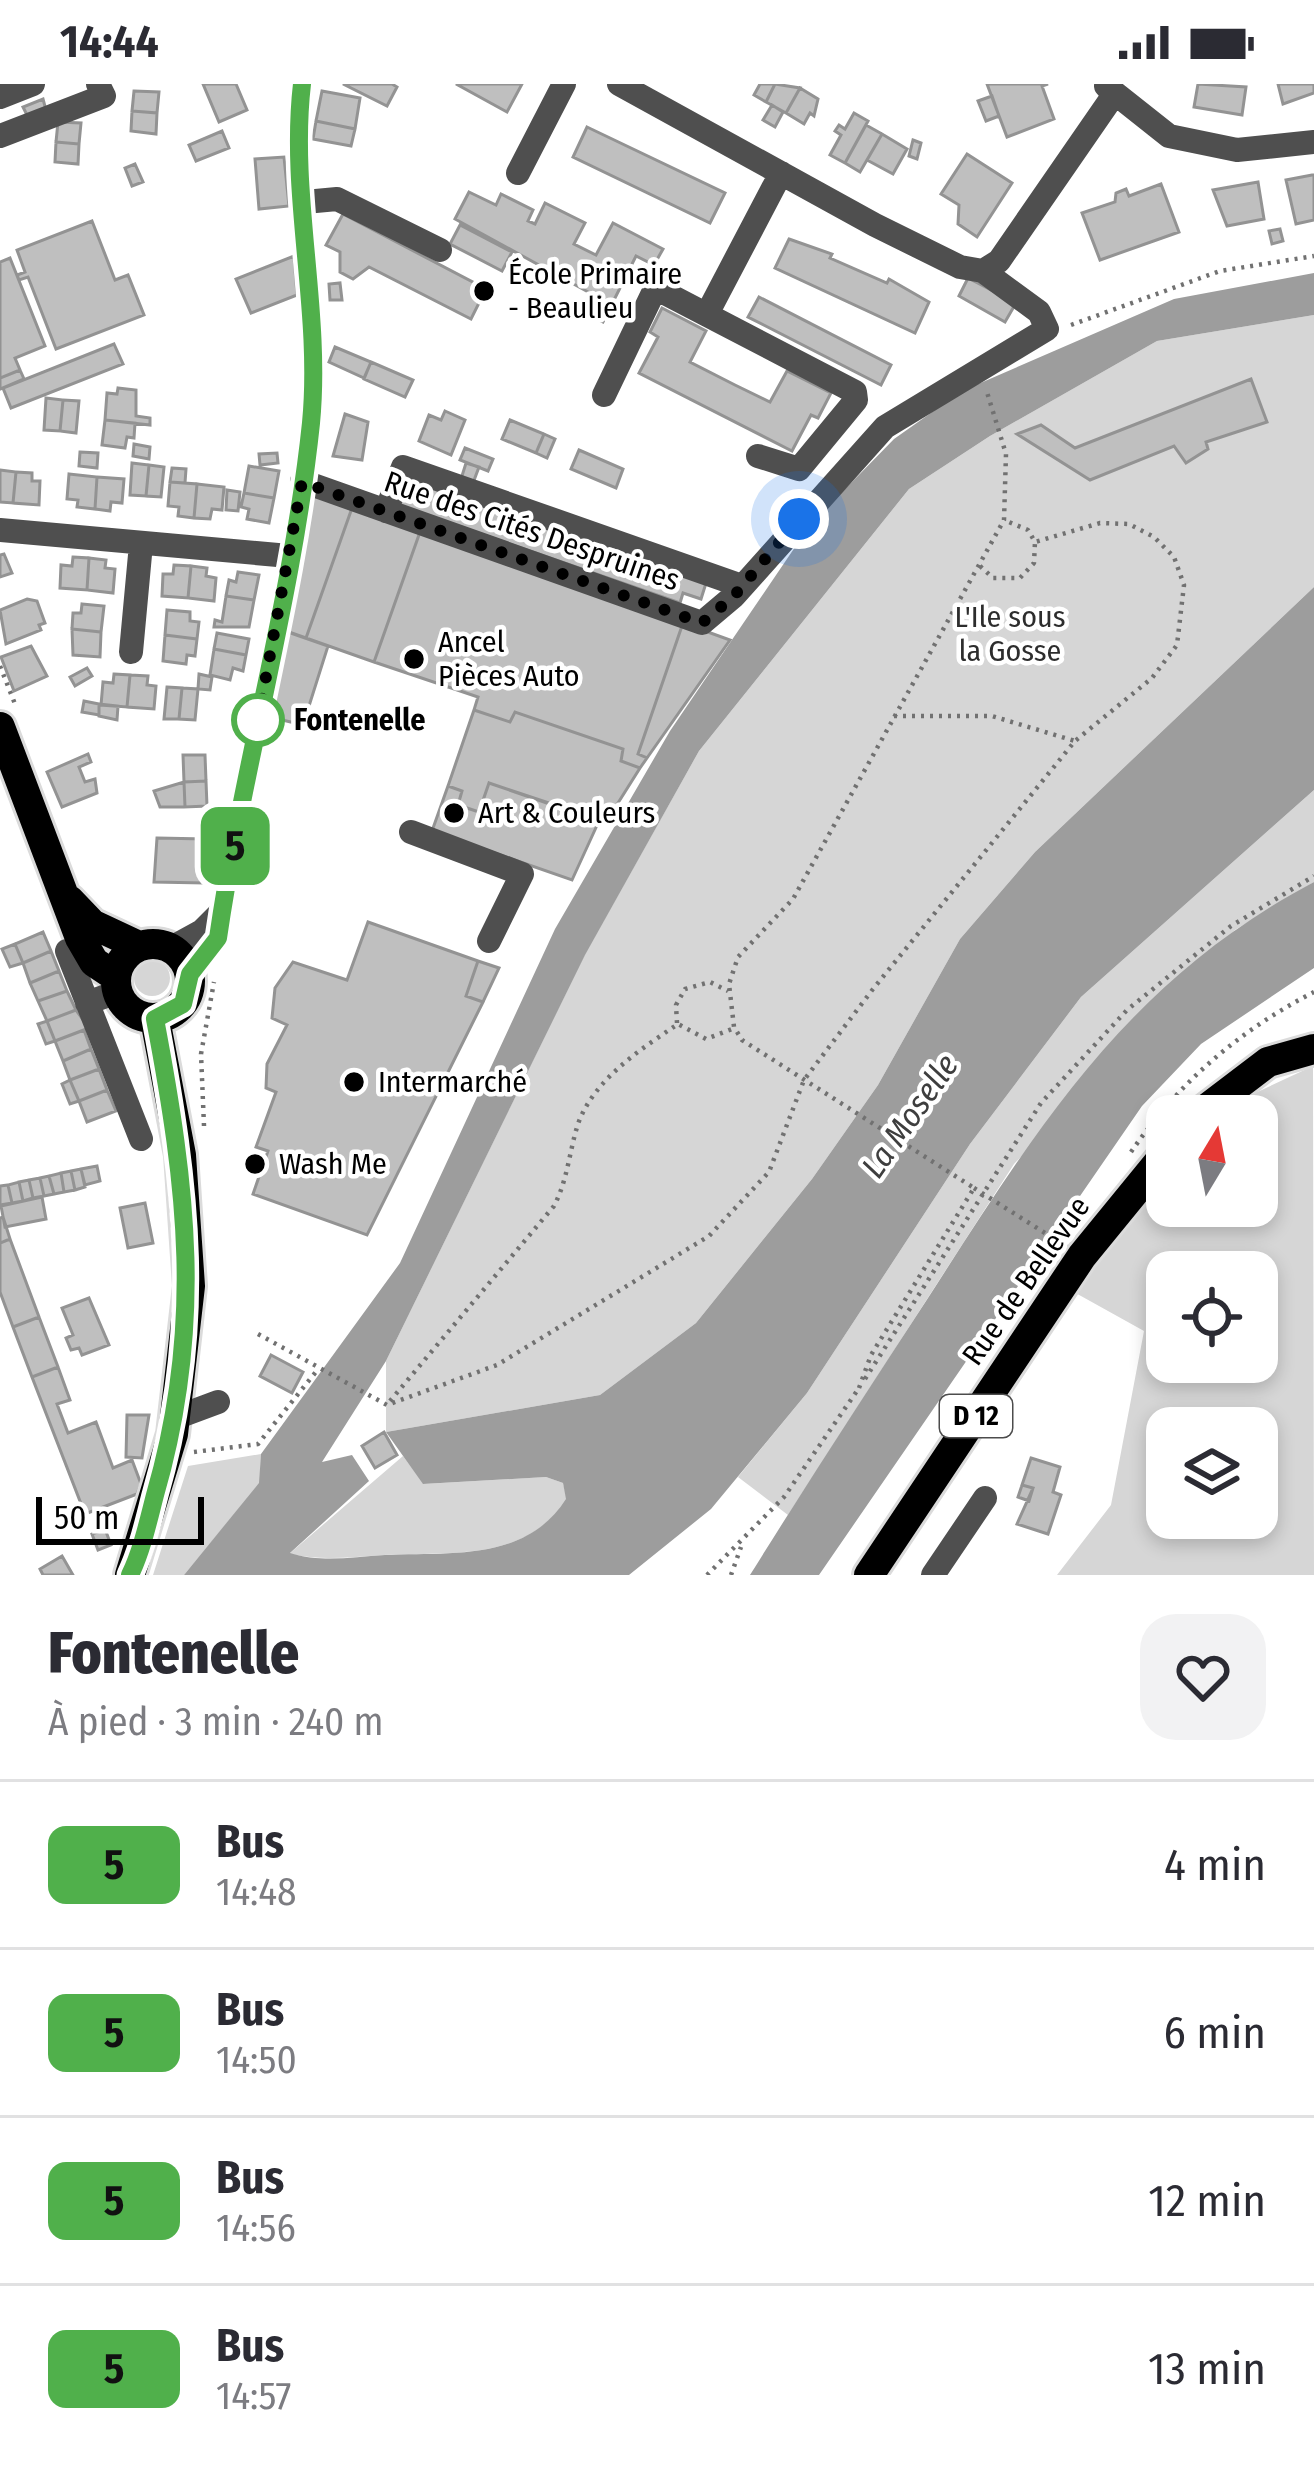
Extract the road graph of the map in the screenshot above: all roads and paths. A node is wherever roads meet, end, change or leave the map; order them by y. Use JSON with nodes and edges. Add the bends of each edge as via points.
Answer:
{"nodes":[{"id":1,"x":98,"y":84,"type":"edge"},
{"id":2,"x":302,"y":84,"type":"edge"},
{"id":3,"x":564,"y":84,"type":"edge"},
{"id":4,"x":619,"y":84,"type":"edge"},
{"id":5,"x":1109,"y":90,"type":"edge"},
{"id":6,"x":0,"y":136,"type":"edge"},
{"id":7,"x":1314,"y":142,"type":"edge"},
{"id":8,"x":518,"y":173,"type":"dead end"},
{"id":9,"x":781,"y":173,"type":"junction"},
{"id":10,"x":305,"y":202,"type":"junction"},
{"id":11,"x":440,"y":250,"type":"dead end"},
{"id":12,"x":1314,"y":256,"type":"edge"},
{"id":13,"x":983,"y":271,"type":"junction"},
{"id":14,"x":707,"y":314,"type":"junction"},
{"id":15,"x":1047,"y":329,"type":"junction"},
{"id":16,"x":981,"y":370,"type":"junction"},
{"id":17,"x":604,"y":394,"type":"dead end"},
{"id":18,"x":758,"y":456,"type":"dead end"},
{"id":19,"x":302,"y":482,"type":"junction"},
{"id":20,"x":386,"y":511,"type":"junction"},
{"id":21,"x":1004,"y":520,"type":"junction"},
{"id":22,"x":0,"y":530,"type":"edge"},
{"id":23,"x":1035,"y":542,"type":"junction"},
{"id":24,"x":141,"y":544,"type":"junction"},
{"id":25,"x":290,"y":556,"type":"junction"},
{"id":26,"x":980,"y":566,"type":"junction"},
{"id":27,"x":742,"y":586,"type":"junction"},
{"id":28,"x":131,"y":652,"type":"dead end"},
{"id":29,"x":894,"y":716,"type":"junction"},
{"id":30,"x":0,"y":727,"type":"edge"},
{"id":31,"x":1076,"y":741,"type":"junction"},
{"id":32,"x":411,"y":832,"type":"dead end"},
{"id":33,"x":1314,"y":876,"type":"edge"},
{"id":34,"x":64,"y":896,"type":"junction"},
{"id":35,"x":222,"y":911,"type":"junction"},
{"id":36,"x":489,"y":941,"type":"dead end"},
{"id":37,"x":139,"y":946,"type":"junction"},
{"id":38,"x":171,"y":948,"type":"junction"},
{"id":39,"x":67,"y":951,"type":"dead end"},
{"id":40,"x":190,"y":974,"type":"junction"},
{"id":41,"x":116,"y":984,"type":"junction"},
{"id":42,"x":731,"y":996,"type":"junction"},
{"id":43,"x":88,"y":1004,"type":"junction"},
{"id":44,"x":155,"y":1019,"type":"junction"},
{"id":45,"x":678,"y":1024,"type":"junction"},
{"id":46,"x":734,"y":1027,"type":"junction"},
{"id":47,"x":1314,"y":1049,"type":"edge"},
{"id":48,"x":804,"y":1081,"type":"junction"},
{"id":49,"x":1225,"y":1095,"type":"edge"},
{"id":50,"x":141,"y":1139,"type":"dead end"},
{"id":51,"x":1146,"y":1178,"type":"edge"},
{"id":52,"x":974,"y":1188,"type":"junction"},
{"id":53,"x":1067,"y":1247,"type":"dead end"},
{"id":54,"x":258,"y":1334,"type":"dead end"},
{"id":55,"x":319,"y":1368,"type":"junction"},
{"id":56,"x":859,"y":1388,"type":"junction"},
{"id":57,"x":218,"y":1402,"type":"dead end"},
{"id":58,"x":387,"y":1405,"type":"junction"},
{"id":59,"x":175,"y":1418,"type":"junction"},
{"id":60,"x":182,"y":1453,"type":"dead end"},
{"id":61,"x":985,"y":1498,"type":"dead end"},
{"id":62,"x":743,"y":1542,"type":"junction"},
{"id":63,"x":130,"y":1575,"type":"edge"},
{"id":64,"x":707,"y":1575,"type":"edge"},
{"id":65,"x":730,"y":1575,"type":"edge"},
{"id":66,"x":869,"y":1575,"type":"edge"},
{"id":67,"x":933,"y":1575,"type":"edge"}],
"edges":[{"from":1,"to":6,"type":"street","via":[[104,96]]},
{"from":2,"to":10,"type":"street"},
{"from":3,"to":8,"type":"street"},
{"from":4,"to":9,"type":"street"},
{"from":5,"to":7,"type":"street","via":[[1169,136],[1237,150]]},
{"from":5,"to":13,"type":"street","via":[[999,261]]},
{"from":9,"to":13,"type":"street","via":[[960,267]]},
{"from":9,"to":14,"type":"street"},
{"from":10,"to":11,"type":"street","via":[[337,199]]},
{"from":10,"to":19,"type":"street","via":[[313,306]]},
{"from":12,"to":15,"type":"path","via":[[1220,271]]},
{"from":13,"to":15,"type":"street","via":[[1040,312]]},
{"from":14,"to":17,"type":"street","via":[[653,293]]},
{"from":14,"to":18,"type":"street","via":[[855,392],[799,469]]},
{"from":15,"to":16,"type":"street","name":"Rue des Cités Despruines"},
{"from":16,"to":21,"type":"path","via":[[1008,477]]},
{"from":16,"to":27,"type":"street","name":"Rue des Cités Despruines","via":[[885,427]]},
{"from":19,"to":20,"type":"street","name":"Rue des Cités Despruines"},
{"from":19,"to":25,"type":"street"},
{"from":20,"to":27,"type":"street","name":"Rue des Cités Despruines","via":[[702,623]]},
{"from":20,"to":27,"type":"street","via":[[403,467]]},
{"from":21,"to":23,"type":"path"},
{"from":21,"to":26,"type":"path"},
{"from":22,"to":24,"type":"street"},
{"from":23,"to":26,"type":"path","via":[[1034,563],[1020,578],[993,578]]},
{"from":23,"to":31,"type":"path","via":[[1100,523],[1129,524],[1174,557],[1184,585],[1177,644],[1152,678]]},
{"from":24,"to":25,"type":"street"},
{"from":24,"to":28,"type":"street"},
{"from":25,"to":35,"type":"street"},
{"from":26,"to":29,"type":"path"},
{"from":29,"to":31,"type":"path","via":[[992,716]]},
{"from":29,"to":42,"type":"path","via":[[793,899],[738,957]]},
{"from":30,"to":34,"type":"main road"},
{"from":31,"to":48,"type":"path"},
{"from":32,"to":36,"type":"street","via":[[522,874]]},
{"from":33,"to":56,"type":"path","via":[[1231,926],[1127,1010],[1041,1103]]},
{"from":34,"to":37,"type":"main road","via":[[92,924]]},
{"from":34,"to":41,"type":"main road","via":[[94,962]]},
{"from":35,"to":38,"type":"street"},
{"from":35,"to":40,"type":"street","via":[[218,938]]},
{"from":37,"to":38,"type":"main road"},
{"from":37,"to":41,"type":"main road","via":[[128,952]]},
{"from":38,"to":40,"type":"main road"},
{"from":39,"to":43,"type":"street"},
{"from":40,"to":44,"type":"main road","via":[[183,1004]]},
{"from":41,"to":43,"type":"street"},
{"from":41,"to":44,"type":"main road","via":[[130,1011]]},
{"from":42,"to":45,"type":"path","via":[[710,982],[693,984],[676,1005]]},
{"from":42,"to":46,"type":"path"},
{"from":43,"to":50,"type":"street"},
{"from":44,"to":59,"type":"main road","via":[[181,1155],[190,1286]]},
{"from":45,"to":46,"type":"path","via":[[706,1039]]},
{"from":45,"to":58,"type":"path","via":[[633,1054],[595,1094],[554,1206]]},
{"from":46,"to":48,"type":"path"},
{"from":47,"to":49,"type":"main road","via":[[1268,1062]]},
{"from":48,"to":52,"type":"path"},
{"from":48,"to":58,"type":"path","via":[[769,1172],[709,1235],[497,1365]]},
{"from":51,"to":66,"type":"main road","name":"Rue de Bellevue","number":"D 12","via":[[1082,1256]]},
{"from":52,"to":53,"type":"path","bridge":true},
{"from":52,"to":56,"type":"path","via":[[871,1354]]},
{"from":54,"to":55,"type":"path"},
{"from":55,"to":58,"type":"path"},
{"from":55,"to":60,"type":"path","via":[[258,1444]]},
{"from":56,"to":62,"type":"path"},
{"from":57,"to":59,"type":"street"},
{"from":59,"to":63,"type":"main road"},
{"from":61,"to":67,"type":"street"},
{"from":62,"to":64,"type":"path"},
{"from":62,"to":65,"type":"path"}]}
